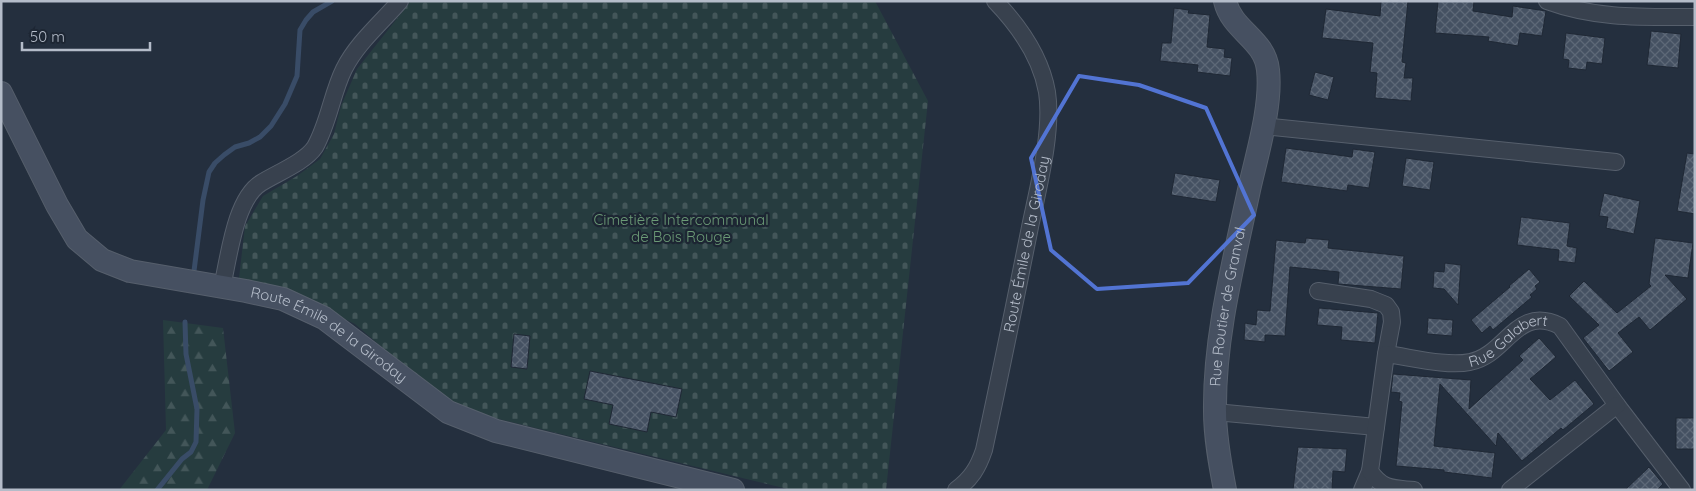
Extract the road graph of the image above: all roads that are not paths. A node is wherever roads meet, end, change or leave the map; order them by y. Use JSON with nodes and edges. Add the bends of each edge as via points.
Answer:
{"nodes":[{"id":1,"x":400,"y":1,"type":"edge"},
{"id":2,"x":995,"y":1,"type":"edge"},
{"id":3,"x":1225,"y":1,"type":"edge"},
{"id":4,"x":1547,"y":1,"type":"edge"},
{"id":5,"x":1695,"y":17,"type":"edge"},
{"id":6,"x":1,"y":93,"type":"edge"},
{"id":7,"x":1263,"y":126,"type":"junction"},
{"id":8,"x":1616,"y":162,"type":"dead end"},
{"id":9,"x":222,"y":287,"type":"junction"},
{"id":10,"x":1318,"y":292,"type":"dead end"},
{"id":11,"x":1386,"y":354,"type":"junction"},
{"id":12,"x":1618,"y":406,"type":"junction"},
{"id":13,"x":1215,"y":412,"type":"junction"},
{"id":14,"x":1376,"y":428,"type":"junction"},
{"id":15,"x":1370,"y":471,"type":"junction"},
{"id":16,"x":733,"y":490,"type":"edge"},
{"id":17,"x":956,"y":490,"type":"edge"},
{"id":18,"x":1225,"y":490,"type":"edge"},
{"id":19,"x":1362,"y":490,"type":"edge"},
{"id":20,"x":1414,"y":490,"type":"edge"},
{"id":21,"x":1510,"y":490,"type":"edge"},
{"id":22,"x":1682,"y":490,"type":"edge"}],
"edges":[{"from":1,"to":9,"type":"street","via":[[353,54],[344,69],[314,149],[248,194],[240,211]]},
{"from":2,"to":17,"type":"street","name":"Route Émile de la Giroday","via":[[1025,38],[1038,64],[1047,92],[1048,118],[1042,168],[984,450],[971,477]]},
{"from":3,"to":7,"type":"main road","name":"Rue Routier de Granval","via":[[1234,21],[1266,58],[1269,82]]},
{"from":4,"to":5,"type":"street","via":[[1596,14]]},
{"from":6,"to":9,"type":"main road","name":"Route Émile de la Giroday","via":[[77,239],[102,260],[130,271]]},
{"from":7,"to":8,"type":"street"},
{"from":7,"to":13,"type":"main road","name":"Rue Routier de Granval","via":[[1222,324],[1216,364]]},
{"from":9,"to":16,"type":"main road","name":"Route Émile de la Giroday","via":[[283,299],[324,318],[448,412],[496,431]]},
{"from":10,"to":11,"type":"street","via":[[1371,299],[1386,305],[1392,322]]},
{"from":11,"to":12,"type":"street","name":"Rue Galabert","via":[[1452,363],[1472,362],[1489,354],[1522,324],[1551,321],[1560,326]]},
{"from":11,"to":14,"type":"street"},
{"from":12,"to":21,"type":"street"},
{"from":12,"to":22,"type":"street","name":"Rue Galabert"},
{"from":13,"to":14,"type":"street"},
{"from":13,"to":18,"type":"main road","name":"Rue Routier de Granval"},
{"from":14,"to":15,"type":"street"},
{"from":15,"to":19,"type":"street"},
{"from":15,"to":20,"type":"street","via":[[1384,485]]}]}
